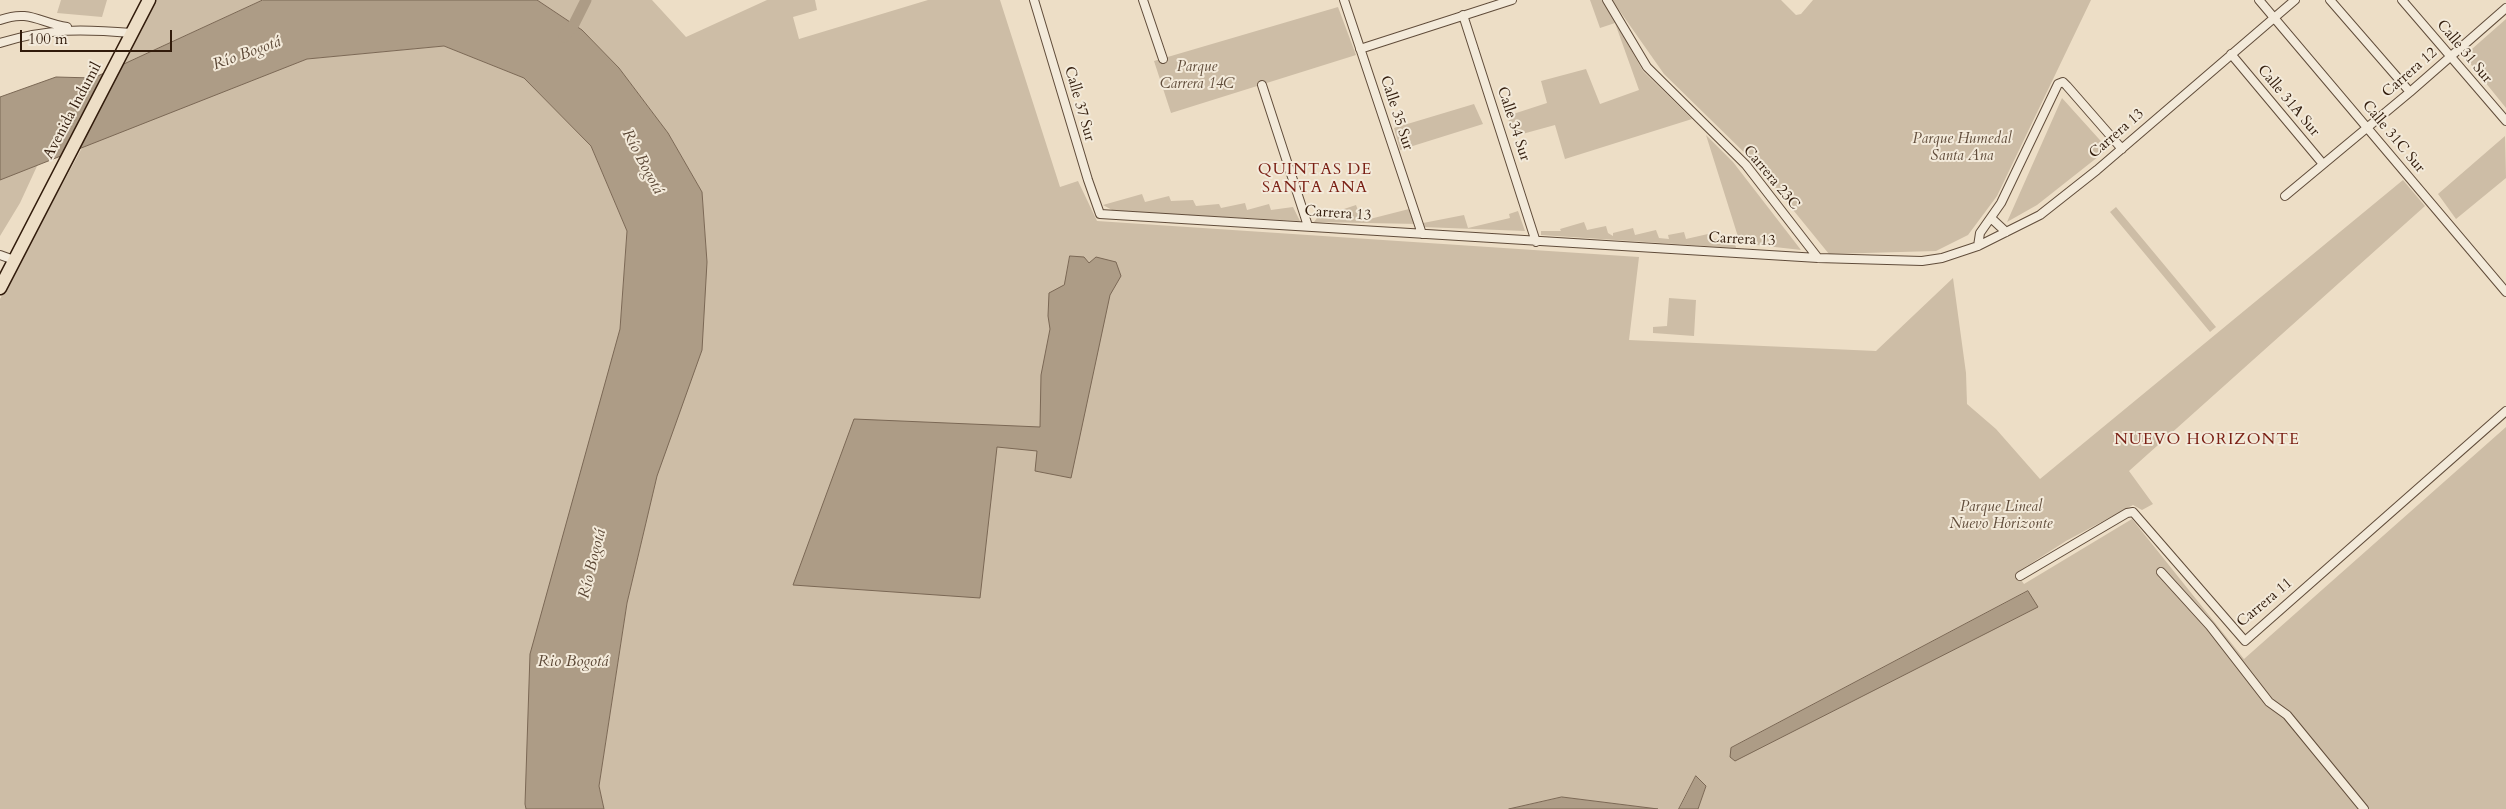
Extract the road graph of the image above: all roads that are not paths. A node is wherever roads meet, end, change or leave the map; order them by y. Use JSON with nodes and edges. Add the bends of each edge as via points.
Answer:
{"nodes":[{"id":1,"x":149,"y":0,"type":"edge"},
{"id":2,"x":1034,"y":0,"type":"edge"},
{"id":3,"x":1143,"y":0,"type":"edge"},
{"id":4,"x":1344,"y":0,"type":"edge"},
{"id":5,"x":1512,"y":0,"type":"edge"},
{"id":6,"x":1607,"y":0,"type":"edge"},
{"id":7,"x":2259,"y":0,"type":"edge"},
{"id":8,"x":2295,"y":0,"type":"edge"},
{"id":9,"x":2330,"y":0,"type":"edge"},
{"id":10,"x":2402,"y":0,"type":"edge"},
{"id":11,"x":2506,"y":8,"type":"edge"},
{"id":12,"x":1463,"y":15,"type":"junction"},
{"id":13,"x":2274,"y":18,"type":"junction"},
{"id":14,"x":0,"y":20,"type":"edge"},
{"id":15,"x":76,"y":29,"type":"junction"},
{"id":16,"x":132,"y":33,"type":"junction"},
{"id":17,"x":0,"y":43,"type":"edge"},
{"id":18,"x":1360,"y":49,"type":"junction"},
{"id":19,"x":2231,"y":54,"type":"junction"},
{"id":20,"x":2450,"y":57,"type":"junction"},
{"id":21,"x":1163,"y":59,"type":"dead end"},
{"id":22,"x":1262,"y":85,"type":"dead end"},
{"id":23,"x":2410,"y":92,"type":"junction"},
{"id":24,"x":2506,"y":121,"type":"edge"},
{"id":25,"x":2368,"y":128,"type":"junction"},
{"id":26,"x":2122,"y":149,"type":"junction"},
{"id":27,"x":2323,"y":164,"type":"junction"},
{"id":28,"x":2285,"y":196,"type":"dead end"},
{"id":29,"x":1100,"y":214,"type":"joint"},
{"id":30,"x":1991,"y":218,"type":"junction"},
{"id":31,"x":1308,"y":226,"type":"junction"},
{"id":32,"x":2006,"y":232,"type":"junction"},
{"id":33,"x":1422,"y":234,"type":"junction"},
{"id":34,"x":1536,"y":242,"type":"junction"},
{"id":35,"x":1978,"y":246,"type":"junction"},
{"id":36,"x":0,"y":255,"type":"edge"},
{"id":37,"x":1818,"y":258,"type":"junction"},
{"id":38,"x":14,"y":260,"type":"junction"},
{"id":39,"x":0,"y":288,"type":"edge"},
{"id":40,"x":2506,"y":292,"type":"edge"},
{"id":41,"x":2506,"y":411,"type":"edge"},
{"id":42,"x":2161,"y":572,"type":"dead end"},
{"id":43,"x":2020,"y":576,"type":"dead end"},
{"id":44,"x":2364,"y":809,"type":"edge"}],
"edges":[{"from":1,"to":16,"type":"main road","name":"Avenida Indumil"},
{"from":2,"to":29,"type":"street","name":"Calle 37 Sur"},
{"from":3,"to":21,"type":"street"},
{"from":4,"to":18,"type":"street","name":"Calle 35 Sur"},
{"from":5,"to":12,"type":"street"},
{"from":6,"to":37,"type":"street","name":"Carrera 23C","via":[[1647,67],[1746,165]]},
{"from":7,"to":13,"type":"street","name":"Calle 31C Sur"},
{"from":8,"to":13,"type":"street","name":"Carrera 13"},
{"from":9,"to":23,"type":"street"},
{"from":10,"to":20,"type":"street","name":"Calle 31 Sur"},
{"from":11,"to":20,"type":"street","name":"Carrera 12"},
{"from":12,"to":18,"type":"street"},
{"from":12,"to":34,"type":"street","name":"Calle 34 Sur"},
{"from":13,"to":19,"type":"street","name":"Carrera 13"},
{"from":13,"to":25,"type":"street","name":"Calle 31C Sur"},
{"from":14,"to":15,"type":"street","via":[[24,15]]},
{"from":15,"to":16,"type":"street"},
{"from":15,"to":17,"type":"street","via":[[28,34]]},
{"from":16,"to":38,"type":"main road","name":"Avenida Indumil"},
{"from":18,"to":33,"type":"street","name":"Calle 35 Sur"},
{"from":19,"to":26,"type":"street","name":"Carrera 13"},
{"from":19,"to":27,"type":"street","name":"Calle 31A Sur"},
{"from":20,"to":23,"type":"street","name":"Carrera 12"},
{"from":20,"to":24,"type":"street","name":"Calle 31 Sur"},
{"from":22,"to":31,"type":"street"},
{"from":23,"to":25,"type":"street","name":"Carrera 12"},
{"from":25,"to":27,"type":"street","name":"Carrera 12"},
{"from":25,"to":40,"type":"street","name":"Calle 31C Sur"},
{"from":26,"to":30,"type":"street","via":[[2063,82],[2054,90]]},
{"from":26,"to":32,"type":"street","name":"Carrera 13","via":[[2040,214]]},
{"from":27,"to":28,"type":"street","name":"Carrera 12"},
{"from":29,"to":31,"type":"street","name":"Carrera 13"},
{"from":30,"to":32,"type":"street"},
{"from":30,"to":35,"type":"street","via":[[1980,232]]},
{"from":31,"to":33,"type":"street","name":"Carrera 13"},
{"from":32,"to":35,"type":"street","name":"Carrera 13"},
{"from":33,"to":34,"type":"street","name":"Carrera 13"},
{"from":34,"to":37,"type":"street","name":"Carrera 13"},
{"from":35,"to":37,"type":"street","name":"Carrera 13","via":[[1922,261]]},
{"from":36,"to":38,"type":"street"},
{"from":38,"to":39,"type":"main road","name":"Avenida Indumil"},
{"from":41,"to":43,"type":"street","name":"Carrera 11","via":[[2245,641],[2133,512]]},
{"from":42,"to":44,"type":"street","via":[[2210,626],[2269,702],[2287,715]]}]}
